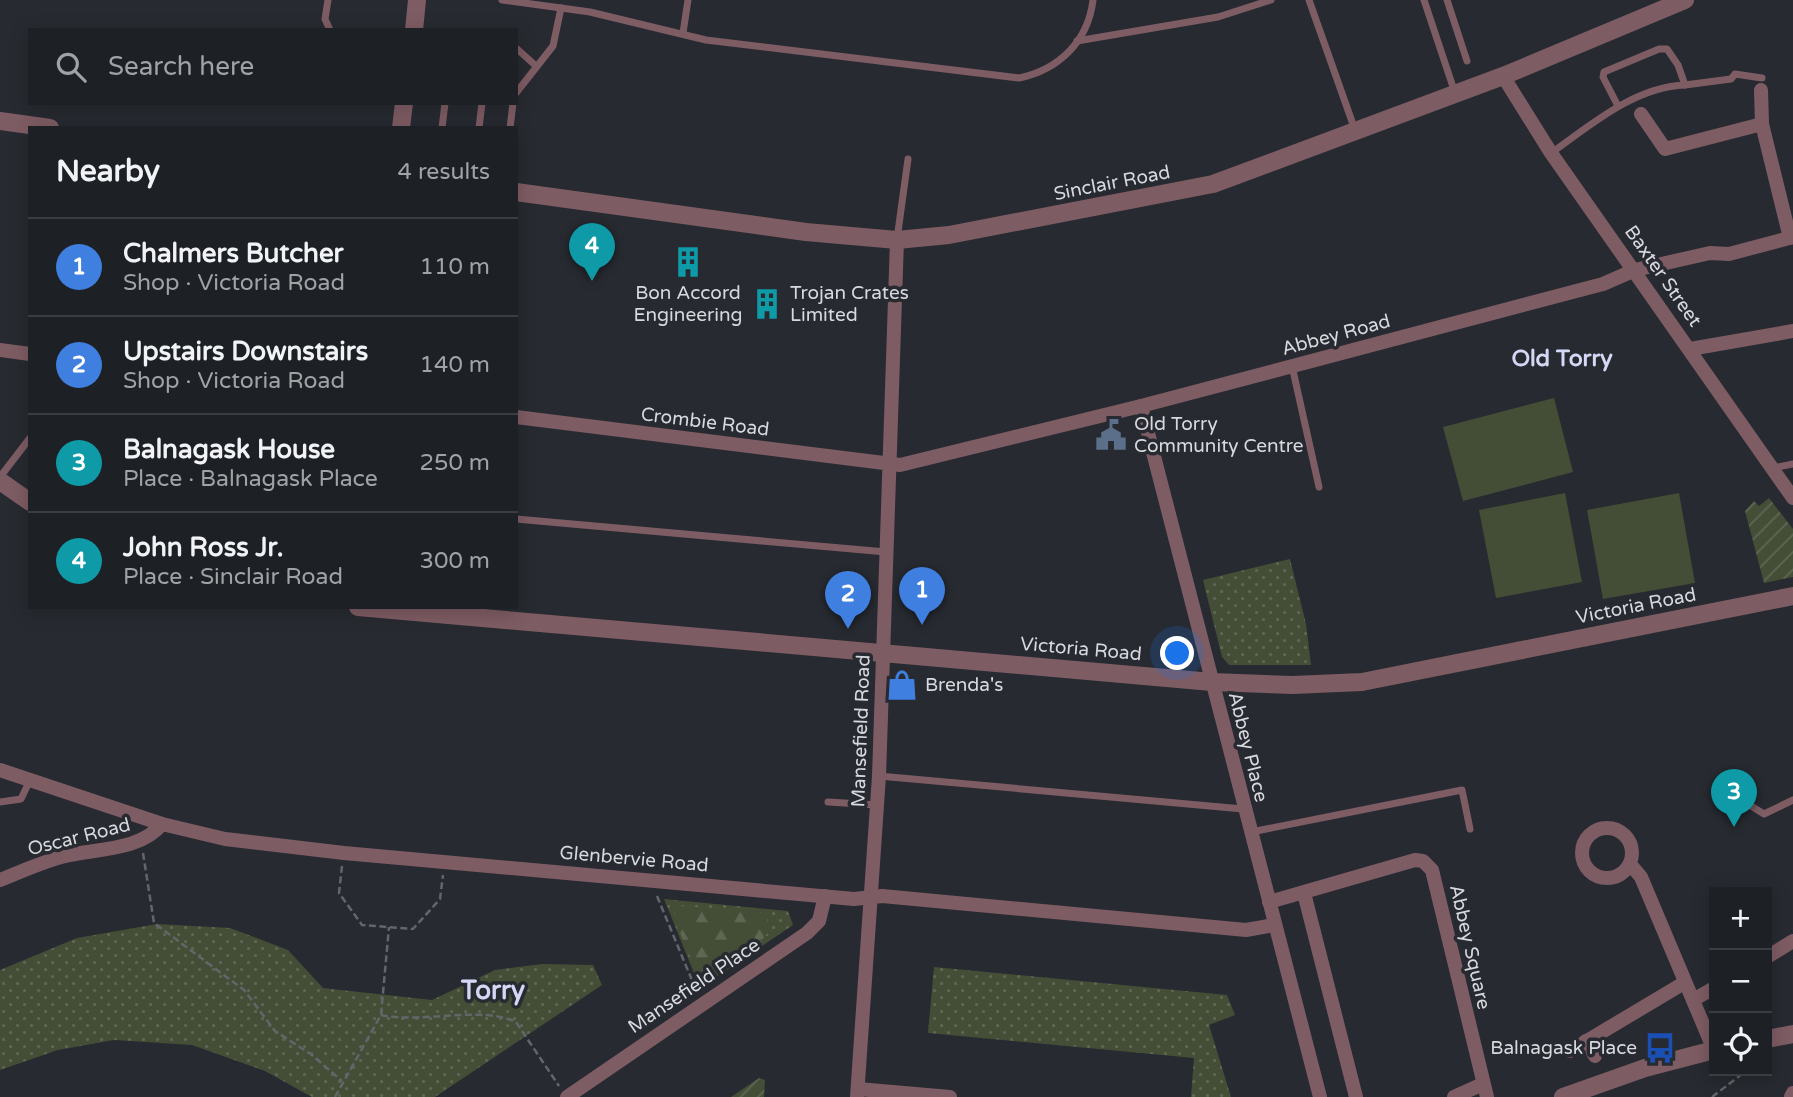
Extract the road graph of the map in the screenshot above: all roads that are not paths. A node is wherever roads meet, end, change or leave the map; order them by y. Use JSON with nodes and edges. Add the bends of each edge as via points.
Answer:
{"nodes":[{"id":1,"x":328,"y":0,"type":"edge"},
{"id":2,"x":417,"y":0,"type":"edge"},
{"id":3,"x":502,"y":0,"type":"edge"},
{"id":4,"x":688,"y":0,"type":"edge"},
{"id":5,"x":1093,"y":0,"type":"edge"},
{"id":6,"x":1271,"y":0,"type":"edge"},
{"id":7,"x":1309,"y":0,"type":"edge"},
{"id":8,"x":1424,"y":0,"type":"edge"},
{"id":9,"x":1447,"y":0,"type":"edge"},
{"id":10,"x":1685,"y":0,"type":"edge"},
{"id":11,"x":561,"y":8,"type":"junction"},
{"id":12,"x":329,"y":28,"type":"edge"},
{"id":13,"x":414,"y":28,"type":"edge"},
{"id":14,"x":683,"y":33,"type":"junction"},
{"id":15,"x":1077,"y":41,"type":"junction"},
{"id":16,"x":518,"y":50,"type":"edge"},
{"id":17,"x":1467,"y":61,"type":"dead end"},
{"id":18,"x":536,"y":66,"type":"junction"},
{"id":19,"x":1503,"y":76,"type":"junction"},
{"id":20,"x":1761,"y":84,"type":"joint"},
{"id":21,"x":1685,"y":85,"type":"junction"},
{"id":22,"x":518,"y":90,"type":"edge"},
{"id":23,"x":1455,"y":93,"type":"junction"},
{"id":24,"x":404,"y":105,"type":"edge"},
{"id":25,"x":445,"y":105,"type":"edge"},
{"id":26,"x":482,"y":105,"type":"edge"},
{"id":27,"x":513,"y":105,"type":"edge"},
{"id":28,"x":1618,"y":106,"type":"junction"},
{"id":29,"x":1641,"y":114,"type":"dead end"},
{"id":30,"x":0,"y":121,"type":"edge"},
{"id":31,"x":1762,"y":124,"type":"junction"},
{"id":32,"x":36,"y":126,"type":"edge"},
{"id":33,"x":401,"y":126,"type":"edge"},
{"id":34,"x":442,"y":126,"type":"edge"},
{"id":35,"x":479,"y":126,"type":"edge"},
{"id":36,"x":510,"y":126,"type":"edge"},
{"id":37,"x":1355,"y":131,"type":"junction"},
{"id":38,"x":1551,"y":153,"type":"junction"},
{"id":39,"x":908,"y":159,"type":"dead end"},
{"id":40,"x":518,"y":192,"type":"edge"},
{"id":41,"x":1792,"y":237,"type":"edge"},
{"id":42,"x":897,"y":240,"type":"junction"},
{"id":43,"x":1634,"y":270,"type":"junction"},
{"id":44,"x":1793,"y":331,"type":"edge"},
{"id":45,"x":1690,"y":349,"type":"junction"},
{"id":46,"x":0,"y":350,"type":"edge"},
{"id":47,"x":28,"y":354,"type":"edge"},
{"id":48,"x":1292,"y":366,"type":"junction"},
{"id":49,"x":1141,"y":406,"type":"junction"},
{"id":50,"x":518,"y":417,"type":"edge"},
{"id":51,"x":28,"y":441,"type":"edge"},
{"id":52,"x":1793,"y":464,"type":"edge"},
{"id":53,"x":889,"y":465,"type":"junction"},
{"id":54,"x":1773,"y":468,"type":"junction"},
{"id":55,"x":0,"y":479,"type":"edge"},
{"id":56,"x":1319,"y":487,"type":"dead end"},
{"id":57,"x":1793,"y":498,"type":"edge"},
{"id":58,"x":28,"y":500,"type":"edge"},
{"id":59,"x":518,"y":519,"type":"edge"},
{"id":60,"x":886,"y":552,"type":"junction"},
{"id":61,"x":1793,"y":596,"type":"edge"},
{"id":62,"x":381,"y":609,"type":"edge"},
{"id":63,"x":883,"y":653,"type":"junction"},
{"id":64,"x":1212,"y":682,"type":"junction"},
{"id":65,"x":0,"y":770,"type":"edge"},
{"id":66,"x":879,"y":776,"type":"junction"},
{"id":67,"x":29,"y":782,"type":"junction"},
{"id":68,"x":1744,"y":787,"type":"dead end"},
{"id":69,"x":1793,"y":800,"type":"edge"},
{"id":70,"x":0,"y":802,"type":"edge"},
{"id":71,"x":828,"y":802,"type":"dead end"},
{"id":72,"x":878,"y":805,"type":"junction"},
{"id":73,"x":1244,"y":809,"type":"junction"},
{"id":74,"x":162,"y":824,"type":"junction"},
{"id":75,"x":1470,"y":829,"type":"dead end"},
{"id":76,"x":1250,"y":832,"type":"junction"},
{"id":77,"x":1630,"y":864,"type":"dead end"},
{"id":78,"x":0,"y":880,"type":"edge"},
{"id":79,"x":1304,"y":893,"type":"junction"},
{"id":80,"x":825,"y":895,"type":"junction"},
{"id":81,"x":873,"y":898,"type":"junction"},
{"id":82,"x":1269,"y":902,"type":"junction"},
{"id":83,"x":1274,"y":925,"type":"junction"},
{"id":84,"x":1793,"y":941,"type":"edge"},
{"id":85,"x":1772,"y":954,"type":"edge"},
{"id":86,"x":1684,"y":983,"type":"junction"},
{"id":87,"x":1709,"y":991,"type":"edge"},
{"id":88,"x":1693,"y":1000,"type":"junction"},
{"id":89,"x":1793,"y":1034,"type":"edge"},
{"id":90,"x":1709,"y":1038,"type":"edge"},
{"id":91,"x":1772,"y":1038,"type":"edge"},
{"id":92,"x":1586,"y":1041,"type":"junction"},
{"id":93,"x":1570,"y":1051,"type":"dead end"},
{"id":94,"x":1709,"y":1051,"type":"edge"},
{"id":95,"x":1595,"y":1056,"type":"dead end"},
{"id":96,"x":1485,"y":1091,"type":"edge"},
{"id":97,"x":563,"y":1092,"type":"edge"},
{"id":98,"x":857,"y":1093,"type":"edge"},
{"id":99,"x":950,"y":1097,"type":"edge"},
{"id":100,"x":1320,"y":1097,"type":"edge"},
{"id":101,"x":1356,"y":1097,"type":"edge"},
{"id":102,"x":1454,"y":1097,"type":"edge"},
{"id":103,"x":1563,"y":1097,"type":"edge"}],
"edges":[{"from":1,"to":12,"type":"lane"},
{"from":2,"to":13,"type":"street"},
{"from":3,"to":11,"type":"lane"},
{"from":4,"to":14,"type":"lane"},
{"from":5,"to":15,"type":"lane","via":[[1089,21]]},
{"from":6,"to":15,"type":"lane","via":[[1217,17]]},
{"from":7,"to":37,"type":"lane"},
{"from":8,"to":23,"type":"lane"},
{"from":9,"to":17,"type":"lane"},
{"from":10,"to":19,"type":"street","name":"Sinclair Road"},
{"from":11,"to":14,"type":"lane"},
{"from":11,"to":18,"type":"lane","via":[[553,46]]},
{"from":14,"to":15,"type":"lane","via":[[752,47],[1019,78],[1051,67],[1067,56]]},
{"from":16,"to":18,"type":"lane"},
{"from":18,"to":22,"type":"lane"},
{"from":19,"to":23,"type":"street","name":"Sinclair Road"},
{"from":19,"to":38,"type":"street","name":"Baxter Street"},
{"from":20,"to":21,"type":"lane","via":[[1735,74],[1731,79]]},
{"from":20,"to":31,"type":"street","name":"Abbey Road"},
{"from":21,"to":28,"type":"lane","via":[[1667,85]]},
{"from":21,"to":28,"type":"lane","via":[[1667,49],[1659,49],[1604,72]]},
{"from":23,"to":37,"type":"street","name":"Sinclair Road"},
{"from":24,"to":33,"type":"street"},
{"from":25,"to":34,"type":"lane"},
{"from":26,"to":35,"type":"lane"},
{"from":27,"to":36,"type":"lane"},
{"from":28,"to":38,"type":"lane"},
{"from":29,"to":31,"type":"street","via":[[1665,149]]},
{"from":30,"to":32,"type":"street"},
{"from":31,"to":41,"type":"street","name":"Abbey Road"},
{"from":37,"to":42,"type":"street","name":"Sinclair Road","via":[[1213,184],[1032,221]]},
{"from":38,"to":43,"type":"street","name":"Baxter Street"},
{"from":39,"to":42,"type":"lane"},
{"from":40,"to":42,"type":"street","name":"Sinclair Road"},
{"from":41,"to":43,"type":"street","name":"Abbey Road","via":[[1729,254],[1710,253]]},
{"from":42,"to":53,"type":"street","name":"Mansefield Road"},
{"from":43,"to":45,"type":"street","name":"Baxter Street"},
{"from":43,"to":48,"type":"street","name":"Abbey Road","via":[[1603,285]]},
{"from":44,"to":45,"type":"street"},
{"from":45,"to":54,"type":"street","name":"Baxter Street"},
{"from":46,"to":47,"type":"street"},
{"from":48,"to":49,"type":"street","name":"Abbey Road"},
{"from":48,"to":56,"type":"lane"},
{"from":49,"to":53,"type":"street","name":"Abbey Road"},
{"from":49,"to":64,"type":"street","name":"Abbey Place"},
{"from":50,"to":53,"type":"street","name":"Crombie Road"},
{"from":51,"to":55,"type":"lane"},
{"from":52,"to":54,"type":"lane"},
{"from":53,"to":60,"type":"street","name":"Mansefield Road"},
{"from":54,"to":57,"type":"street","name":"Baxter Street"},
{"from":55,"to":58,"type":"street"},
{"from":59,"to":60,"type":"lane"},
{"from":60,"to":63,"type":"street","name":"Mansefield Road"},
{"from":61,"to":64,"type":"street","name":"Victoria Road","via":[[1362,682]]},
{"from":62,"to":63,"type":"street","name":"Victoria Road"},
{"from":63,"to":64,"type":"street","name":"Victoria Road"},
{"from":63,"to":66,"type":"street","name":"Mansefield Road"},
{"from":64,"to":73,"type":"street","name":"Abbey Place"},
{"from":65,"to":67,"type":"street","name":"Glenbervie Road"},
{"from":66,"to":72,"type":"street","name":"Mansefield Road"},
{"from":66,"to":73,"type":"lane"},
{"from":67,"to":70,"type":"lane","via":[[21,799]]},
{"from":67,"to":74,"type":"street","name":"Glenbervie Road"},
{"from":68,"to":69,"type":"lane","via":[[1752,806],[1763,814]]},
{"from":71,"to":72,"type":"lane"},
{"from":72,"to":81,"type":"street","name":"Mansefield Road"},
{"from":73,"to":76,"type":"street","name":"Abbey Place"},
{"from":74,"to":78,"type":"street","name":"Oscar Road","via":[[139,842],[57,858]]},
{"from":74,"to":80,"type":"street","name":"Glenbervie Road","via":[[225,839],[344,853]]},
{"from":75,"to":76,"type":"lane","via":[[1462,790]]},
{"from":76,"to":82,"type":"street","name":"Abbey Place"},
{"from":77,"to":86,"type":"street","via":[[1641,877]]},
{"from":79,"to":82,"type":"street","name":"Abbey Square"},
{"from":79,"to":96,"type":"street","name":"Abbey Square","via":[[1415,860],[1430,867]]},
{"from":79,"to":101,"type":"street"},
{"from":80,"to":81,"type":"street","name":"Glenbervie Road"},
{"from":80,"to":97,"type":"street","name":"Mansefield Place","via":[[819,921],[807,933]]},
{"from":81,"to":83,"type":"street","name":"Glenbervie Road","via":[[1247,930]]},
{"from":81,"to":98,"type":"street","name":"Mansefield Road"},
{"from":82,"to":83,"type":"street","name":"Abbey Place"},
{"from":83,"to":100,"type":"street","name":"Abbey Place"},
{"from":84,"to":85,"type":"street"},
{"from":86,"to":88,"type":"street"},
{"from":86,"to":92,"type":"street"},
{"from":87,"to":88,"type":"street"},
{"from":88,"to":90,"type":"street"},
{"from":89,"to":91,"type":"street"},
{"from":92,"to":93,"type":"street"},
{"from":92,"to":95,"type":"street"},
{"from":94,"to":103,"type":"street"},
{"from":96,"to":102,"type":"street","name":"Abbey Square"},
{"from":98,"to":99,"type":"street"}]}
